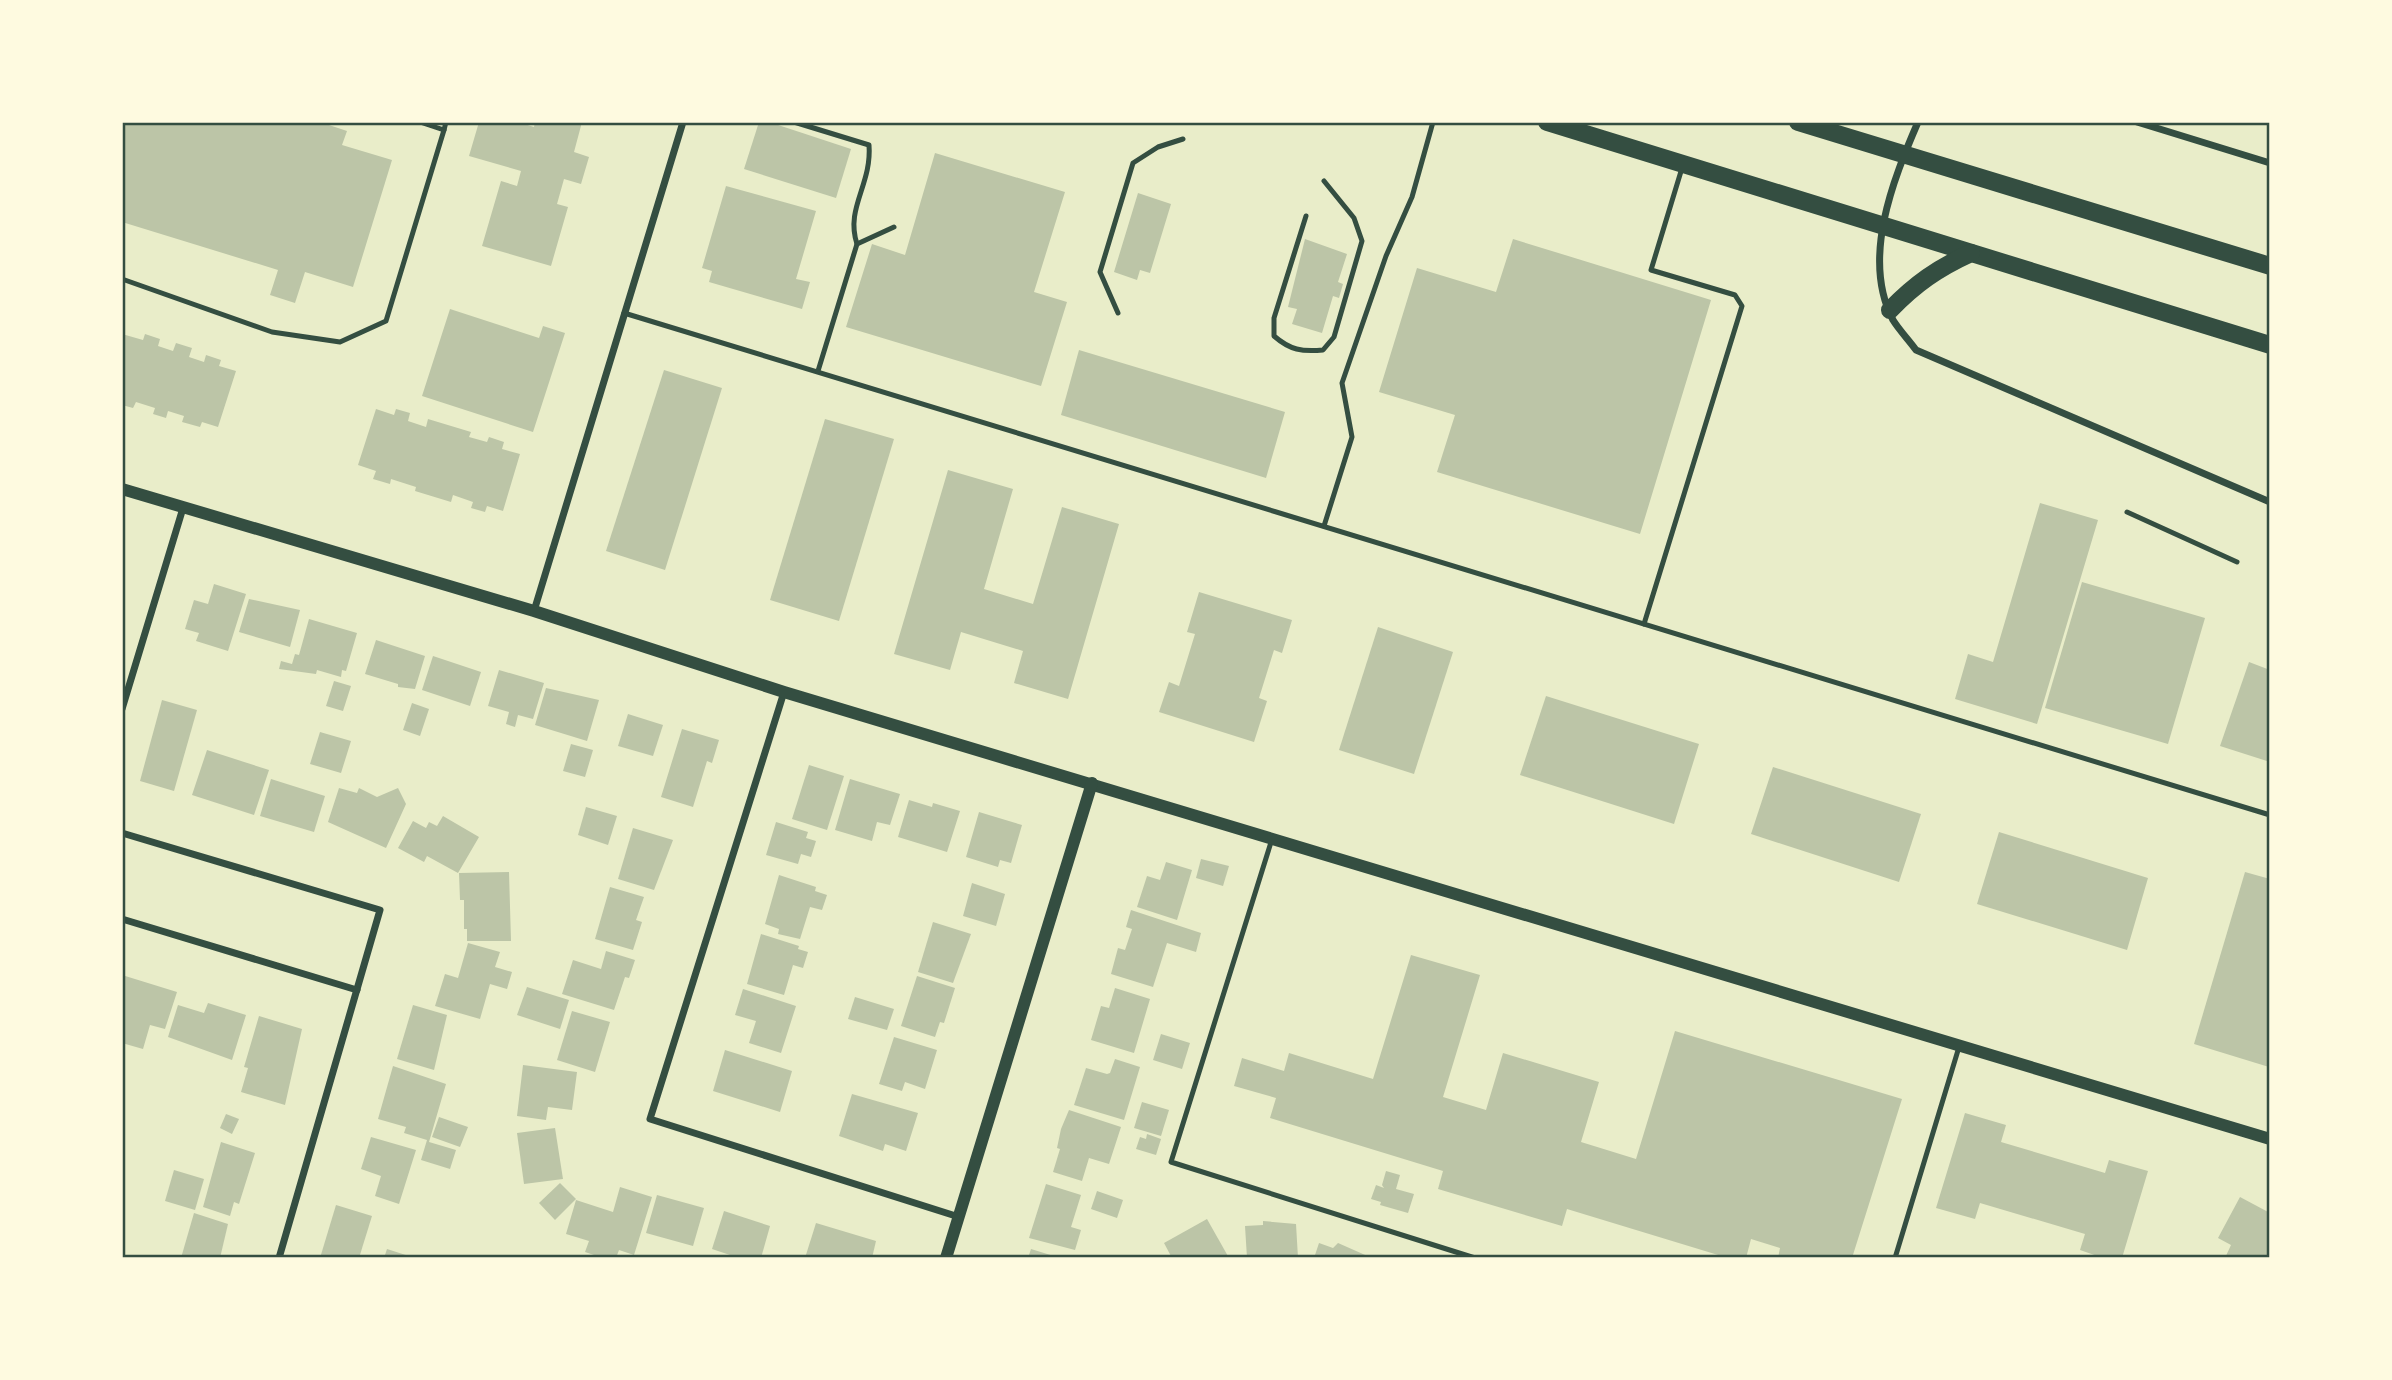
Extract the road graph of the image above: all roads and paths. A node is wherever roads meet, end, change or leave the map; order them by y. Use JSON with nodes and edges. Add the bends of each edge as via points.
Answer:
{"nodes":[{"id":1,"x":420,"y":122,"type":"edge"},
{"id":2,"x":446,"y":122,"type":"edge"},
{"id":3,"x":683,"y":122,"type":"edge"},
{"id":4,"x":794,"y":122,"type":"edge"},
{"id":5,"x":1433,"y":122,"type":"edge"},
{"id":6,"x":1548,"y":122,"type":"edge"},
{"id":7,"x":1798,"y":122,"type":"edge"},
{"id":8,"x":1918,"y":122,"type":"edge"},
{"id":9,"x":2137,"y":122,"type":"edge"},
{"id":10,"x":444,"y":130,"type":"junction"},
{"id":11,"x":1183,"y":139,"type":"dead end"},
{"id":12,"x":1904,"y":155,"type":"junction"},
{"id":13,"x":2270,"y":163,"type":"edge"},
{"id":14,"x":1683,"y":165,"type":"junction"},
{"id":15,"x":1324,"y":181,"type":"dead end"},
{"id":16,"x":1306,"y":216,"type":"dead end"},
{"id":17,"x":1882,"y":226,"type":"junction"},
{"id":18,"x":894,"y":227,"type":"dead end"},
{"id":19,"x":857,"y":244,"type":"junction"},
{"id":20,"x":1971,"y":253,"type":"junction"},
{"id":21,"x":2270,"y":265,"type":"edge"},
{"id":22,"x":122,"y":279,"type":"edge"},
{"id":23,"x":1890,"y":310,"type":"junction"},
{"id":24,"x":624,"y":313,"type":"junction"},
{"id":25,"x":1118,"y":313,"type":"dead end"},
{"id":26,"x":2270,"y":345,"type":"edge"},
{"id":27,"x":818,"y":371,"type":"junction"},
{"id":28,"x":122,"y":489,"type":"edge"},
{"id":29,"x":2270,"y":502,"type":"edge"},
{"id":30,"x":183,"y":508,"type":"junction"},
{"id":31,"x":2127,"y":512,"type":"dead end"},
{"id":32,"x":1324,"y":526,"type":"junction"},
{"id":33,"x":2237,"y":562,"type":"dead end"},
{"id":34,"x":534,"y":611,"type":"junction"},
{"id":35,"x":1644,"y":624,"type":"junction"},
{"id":36,"x":784,"y":692,"type":"junction"},
{"id":37,"x":122,"y":709,"type":"edge"},
{"id":38,"x":1092,"y":783,"type":"junction"},
{"id":39,"x":2270,"y":815,"type":"edge"},
{"id":40,"x":122,"y":833,"type":"edge"},
{"id":41,"x":1273,"y":838,"type":"junction"},
{"id":42,"x":122,"y":919,"type":"edge"},
{"id":43,"x":356,"y":990,"type":"junction"},
{"id":44,"x":1959,"y":1047,"type":"junction"},
{"id":45,"x":2270,"y":1139,"type":"edge"},
{"id":46,"x":959,"y":1217,"type":"junction"},
{"id":47,"x":279,"y":1258,"type":"edge"},
{"id":48,"x":946,"y":1258,"type":"edge"},
{"id":49,"x":1475,"y":1258,"type":"edge"},
{"id":50,"x":1895,"y":1258,"type":"edge"}],
"edges":[{"from":1,"to":10,"type":"lane"},
{"from":2,"to":10,"type":"lane"},
{"from":3,"to":24,"type":"street"},
{"from":4,"to":19,"type":"lane","via":[[869,145],[870,166],[851,225]]},
{"from":5,"to":32,"type":"lane","via":[[1412,197],[1386,256],[1342,383],[1352,437]]},
{"from":6,"to":14,"type":"main road"},
{"from":7,"to":12,"type":"main road"},
{"from":8,"to":12,"type":"street"},
{"from":9,"to":13,"type":"street"},
{"from":10,"to":22,"type":"lane","via":[[387,321],[340,342],[272,332]]},
{"from":11,"to":25,"type":"lane","via":[[1158,147],[1133,163],[1100,272]]},
{"from":12,"to":17,"type":"street"},
{"from":12,"to":21,"type":"main road"},
{"from":14,"to":17,"type":"main road"},
{"from":14,"to":35,"type":"lane","via":[[1651,270],[1735,296],[1742,306]]},
{"from":15,"to":16,"type":"lane","via":[[1354,218],[1362,241],[1334,337],[1323,350],[1303,352],[1274,336],[1274,318]]},
{"from":17,"to":20,"type":"main road"},
{"from":17,"to":23,"type":"street","via":[[1881,280]]},
{"from":18,"to":19,"type":"lane"},
{"from":19,"to":27,"type":"lane"},
{"from":20,"to":23,"type":"main road","via":[[1925,277]]},
{"from":20,"to":26,"type":"main road"},
{"from":23,"to":29,"type":"street","via":[[1916,350]]},
{"from":24,"to":27,"type":"lane"},
{"from":24,"to":34,"type":"street"},
{"from":27,"to":32,"type":"lane"},
{"from":28,"to":30,"type":"street"},
{"from":30,"to":34,"type":"street"},
{"from":30,"to":37,"type":"street"},
{"from":31,"to":33,"type":"lane"},
{"from":32,"to":35,"type":"lane"},
{"from":34,"to":36,"type":"street"},
{"from":35,"to":39,"type":"lane"},
{"from":36,"to":38,"type":"street"},
{"from":36,"to":46,"type":"street","via":[[650,1119]]},
{"from":38,"to":41,"type":"street"},
{"from":38,"to":46,"type":"street"},
{"from":40,"to":43,"type":"street","via":[[380,910]]},
{"from":41,"to":44,"type":"street"},
{"from":41,"to":49,"type":"lane","via":[[1171,1162]]},
{"from":42,"to":43,"type":"street"},
{"from":43,"to":47,"type":"street"},
{"from":44,"to":45,"type":"street"},
{"from":44,"to":50,"type":"lane"},
{"from":46,"to":48,"type":"street"}]}
